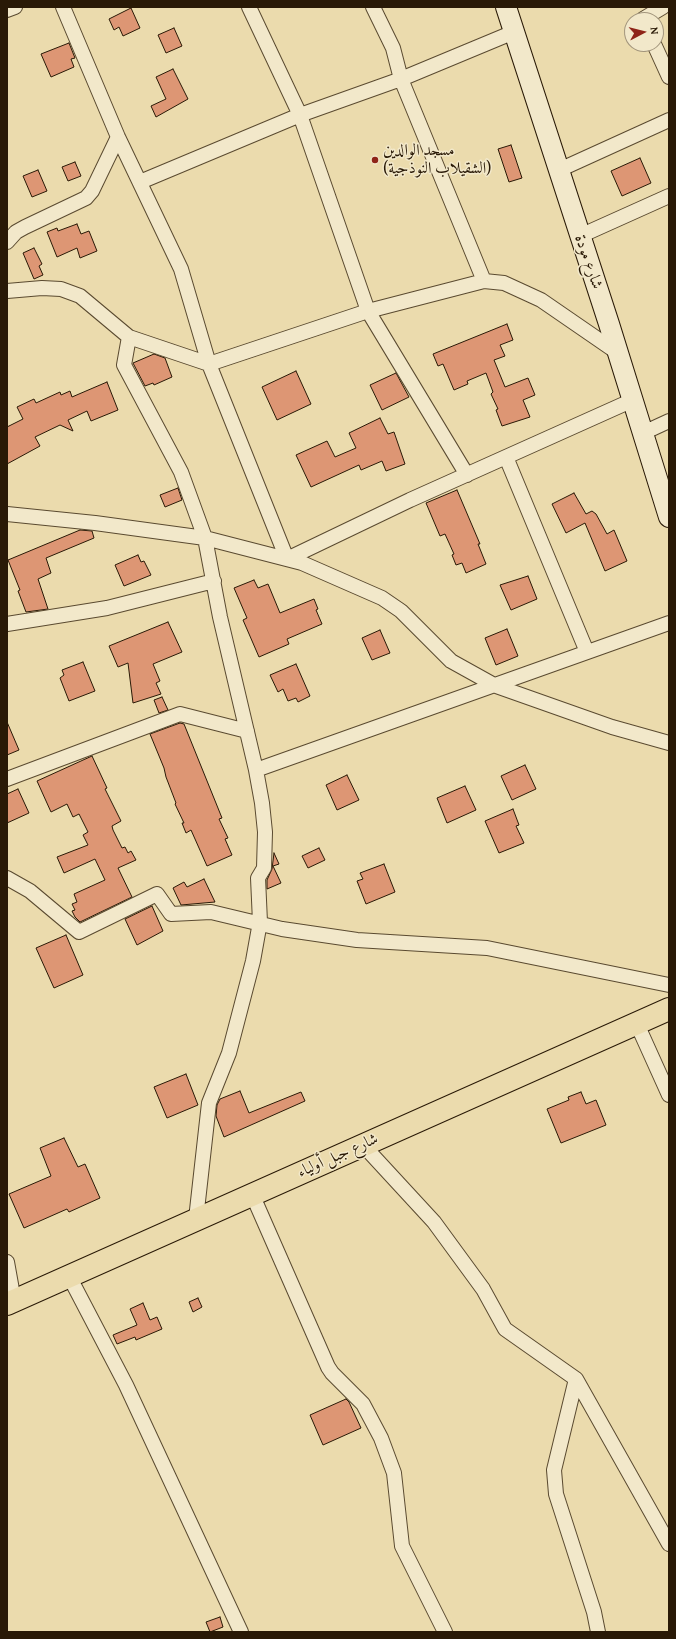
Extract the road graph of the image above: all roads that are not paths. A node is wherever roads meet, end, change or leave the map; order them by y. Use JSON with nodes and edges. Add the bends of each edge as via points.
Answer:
{"nodes":[{"id":1,"x":15,"y":7,"type":"edge"},
{"id":2,"x":63,"y":7,"type":"edge"},
{"id":3,"x":249,"y":7,"type":"edge"},
{"id":4,"x":373,"y":7,"type":"edge"},
{"id":5,"x":506,"y":7,"type":"edge"},
{"id":6,"x":663,"y":7,"type":"edge"},
{"id":7,"x":7,"y":10,"type":"edge"},
{"id":8,"x":649,"y":12,"type":"edge"},
{"id":9,"x":514,"y":32,"type":"junction"},
{"id":10,"x":658,"y":52,"type":"edge"},
{"id":11,"x":669,"y":77,"type":"edge"},
{"id":12,"x":401,"y":79,"type":"junction"},
{"id":13,"x":300,"y":115,"type":"junction"},
{"id":14,"x":669,"y":120,"type":"edge"},
{"id":15,"x":118,"y":137,"type":"junction"},
{"id":16,"x":559,"y":170,"type":"junction"},
{"id":17,"x":140,"y":182,"type":"junction"},
{"id":18,"x":669,"y":196,"type":"edge"},
{"id":19,"x":580,"y":236,"type":"junction"},
{"id":20,"x":7,"y":242,"type":"edge"},
{"id":21,"x":484,"y":281,"type":"junction"},
{"id":22,"x":7,"y":291,"type":"edge"},
{"id":23,"x":368,"y":311,"type":"junction"},
{"id":24,"x":129,"y":337,"type":"junction"},
{"id":25,"x":618,"y":353,"type":"junction"},
{"id":26,"x":209,"y":364,"type":"junction"},
{"id":27,"x":633,"y":400,"type":"junction"},
{"id":28,"x":669,"y":421,"type":"edge"},
{"id":29,"x":643,"y":433,"type":"junction"},
{"id":30,"x":506,"y":457,"type":"junction"},
{"id":31,"x":467,"y":475,"type":"junction"},
{"id":32,"x":7,"y":514,"type":"edge"},
{"id":33,"x":669,"y":517,"type":"edge"},
{"id":34,"x":205,"y":538,"type":"junction"},
{"id":35,"x":287,"y":559,"type":"junction"},
{"id":36,"x":214,"y":581,"type":"junction"},
{"id":37,"x":669,"y":623,"type":"edge"},
{"id":38,"x":7,"y":624,"type":"edge"},
{"id":39,"x":587,"y":652,"type":"junction"},
{"id":40,"x":496,"y":686,"type":"junction"},
{"id":41,"x":246,"y":731,"type":"junction"},
{"id":42,"x":669,"y":743,"type":"edge"},
{"id":43,"x":256,"y":770,"type":"junction"},
{"id":44,"x":7,"y":779,"type":"edge"},
{"id":45,"x":7,"y":878,"type":"edge"},
{"id":46,"x":260,"y":922,"type":"junction"},
{"id":47,"x":669,"y":985,"type":"edge"},
{"id":48,"x":669,"y":1009,"type":"edge"},
{"id":49,"x":637,"y":1024,"type":"junction"},
{"id":50,"x":669,"y":1095,"type":"edge"},
{"id":51,"x":363,"y":1145,"type":"junction"},
{"id":52,"x":252,"y":1194,"type":"junction"},
{"id":53,"x":196,"y":1219,"type":"junction"},
{"id":54,"x":7,"y":1262,"type":"edge"},
{"id":55,"x":69,"y":1276,"type":"junction"},
{"id":56,"x":10,"y":1303,"type":"edge"},
{"id":57,"x":576,"y":1379,"type":"junction"},
{"id":58,"x":669,"y":1544,"type":"edge"},
{"id":59,"x":241,"y":1632,"type":"edge"},
{"id":60,"x":445,"y":1632,"type":"edge"},
{"id":61,"x":598,"y":1632,"type":"edge"}],
"edges":[{"from":1,"to":7,"type":"street"},
{"from":2,"to":15,"type":"street"},
{"from":3,"to":13,"type":"street"},
{"from":4,"to":12,"type":"street","via":[[393,48]]},
{"from":5,"to":9,"type":"street","name":"شارع مودة"},
{"from":6,"to":8,"type":"street"},
{"from":9,"to":12,"type":"street"},
{"from":9,"to":16,"type":"street","name":"شارع مودة"},
{"from":10,"to":11,"type":"street"},
{"from":12,"to":13,"type":"street"},
{"from":12,"to":21,"type":"street"},
{"from":13,"to":17,"type":"street"},
{"from":13,"to":23,"type":"street"},
{"from":14,"to":16,"type":"street"},
{"from":15,"to":17,"type":"street"},
{"from":15,"to":20,"type":"street","via":[[92,191],[86,198],[16,232]]},
{"from":16,"to":19,"type":"street","name":"شارع مودة"},
{"from":17,"to":26,"type":"street","via":[[181,269]]},
{"from":18,"to":19,"type":"street"},
{"from":19,"to":25,"type":"street","name":"شارع مودة"},
{"from":21,"to":23,"type":"street"},
{"from":21,"to":25,"type":"street","via":[[504,283],[541,300]]},
{"from":22,"to":24,"type":"street","via":[[60,288],[80,296]]},
{"from":23,"to":26,"type":"street"},
{"from":23,"to":31,"type":"street"},
{"from":24,"to":26,"type":"street"},
{"from":24,"to":34,"type":"street","via":[[124,365],[181,472]]},
{"from":25,"to":27,"type":"street","name":"شارع مودة"},
{"from":26,"to":35,"type":"street"},
{"from":27,"to":29,"type":"street","name":"شارع مودة"},
{"from":27,"to":30,"type":"street"},
{"from":28,"to":29,"type":"street"},
{"from":29,"to":33,"type":"street","name":"شارع مودة"},
{"from":30,"to":31,"type":"street"},
{"from":30,"to":39,"type":"street"},
{"from":31,"to":35,"type":"street"},
{"from":32,"to":34,"type":"street"},
{"from":34,"to":35,"type":"street"},
{"from":34,"to":36,"type":"street"},
{"from":35,"to":40,"type":"street","via":[[382,598],[400,611],[451,661]]},
{"from":36,"to":38,"type":"street","via":[[107,608]]},
{"from":36,"to":41,"type":"street"},
{"from":37,"to":39,"type":"street"},
{"from":39,"to":40,"type":"street"},
{"from":40,"to":42,"type":"street","via":[[612,727]]},
{"from":40,"to":43,"type":"street"},
{"from":41,"to":43,"type":"street"},
{"from":41,"to":44,"type":"street","via":[[180,714]]},
{"from":43,"to":46,"type":"street","via":[[265,832],[264,868],[258,878]]},
{"from":45,"to":46,"type":"street","via":[[30,891],[79,932],[158,894],[171,914],[211,912]]},
{"from":46,"to":47,"type":"street","via":[[282,929],[357,940],[487,948]]},
{"from":46,"to":53,"type":"street","via":[[253,961],[229,1053],[209,1103]]},
{"from":48,"to":49,"type":"highway","name":"شارع جبل أولياء"},
{"from":49,"to":50,"type":"street"},
{"from":49,"to":51,"type":"highway","name":"شارع جبل أولياء"},
{"from":51,"to":52,"type":"highway","name":"شارع جبل أولياء"},
{"from":51,"to":57,"type":"street","via":[[439,1228],[483,1289],[505,1329]]},
{"from":52,"to":53,"type":"highway","name":"شارع جبل أولياء"},
{"from":52,"to":60,"type":"street","via":[[328,1367],[363,1404],[381,1438],[394,1473],[402,1546]]},
{"from":53,"to":55,"type":"highway","name":"شارع جبل أولياء"},
{"from":54,"to":56,"type":"street"},
{"from":55,"to":56,"type":"highway","name":"شارع جبل أولياء"},
{"from":55,"to":59,"type":"street","via":[[126,1385]]},
{"from":57,"to":58,"type":"street"},
{"from":57,"to":61,"type":"street","via":[[554,1470],[556,1494]]}]}
